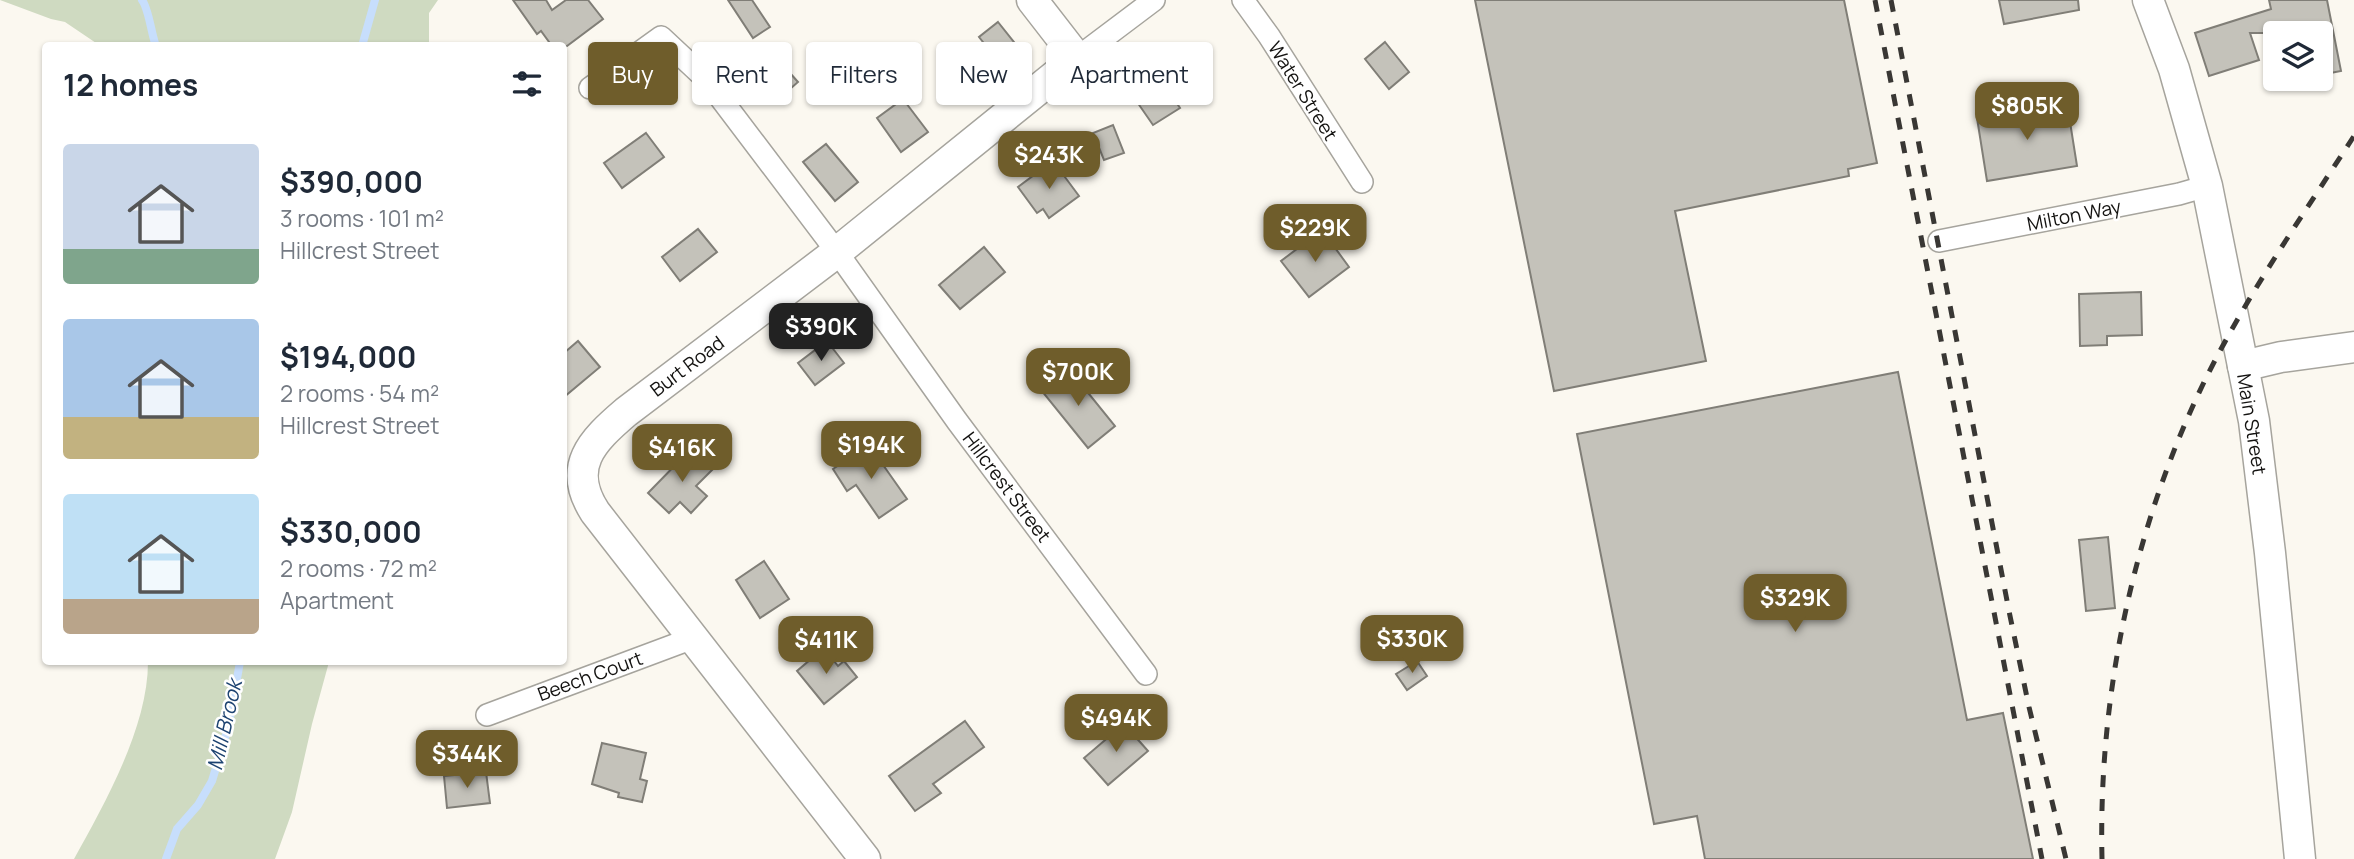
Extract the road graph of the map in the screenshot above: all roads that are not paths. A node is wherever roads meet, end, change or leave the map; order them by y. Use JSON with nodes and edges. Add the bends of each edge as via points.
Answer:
{"nodes":[{"id":1,"x":1032,"y":0,"type":"edge"},
{"id":2,"x":1154,"y":0,"type":"edge"},
{"id":3,"x":1243,"y":0,"type":"edge"},
{"id":4,"x":2148,"y":0,"type":"edge"},
{"id":5,"x":1065,"y":42,"type":"edge"},
{"id":6,"x":1098,"y":42,"type":"edge"},
{"id":7,"x":678,"y":53,"type":"edge"},
{"id":8,"x":1046,"y":83,"type":"edge"},
{"id":9,"x":1362,"y":181,"type":"dead end"},
{"id":10,"x":2207,"y":186,"type":"junction"},
{"id":11,"x":1940,"y":242,"type":"dead end"},
{"id":12,"x":837,"y":252,"type":"junction"},
{"id":13,"x":2354,"y":347,"type":"edge"},
{"id":14,"x":2243,"y":366,"type":"junction"},
{"id":15,"x":693,"y":638,"type":"junction"},
{"id":16,"x":1146,"y":674,"type":"dead end"},
{"id":17,"x":487,"y":715,"type":"dead end"},
{"id":18,"x":865,"y":859,"type":"edge"},
{"id":19,"x":2300,"y":859,"type":"edge"}],
"edges":[{"from":1,"to":5,"type":"street"},
{"from":2,"to":6,"type":"street","name":"Burt Road"},
{"from":3,"to":9,"type":"street","name":"Water Street"},
{"from":4,"to":10,"type":"street","name":"Main Street"},
{"from":7,"to":12,"type":"street","name":"Hillcrest Street","via":[[706,79]]},
{"from":8,"to":12,"type":"street","name":"Burt Road"},
{"from":10,"to":11,"type":"street","name":"Milton Way"},
{"from":10,"to":14,"type":"street","name":"Main Street"},
{"from":12,"to":15,"type":"street","name":"Burt Road","via":[[626,412],[601,434],[586,457],[582,478],[587,499]]},
{"from":12,"to":16,"type":"street","name":"Hillcrest Street"},
{"from":13,"to":14,"type":"street"},
{"from":14,"to":19,"type":"street","name":"Main Street","via":[[2270,553]]},
{"from":15,"to":17,"type":"street","name":"Beech Court"},
{"from":15,"to":18,"type":"street","name":"Burt Road"}]}
